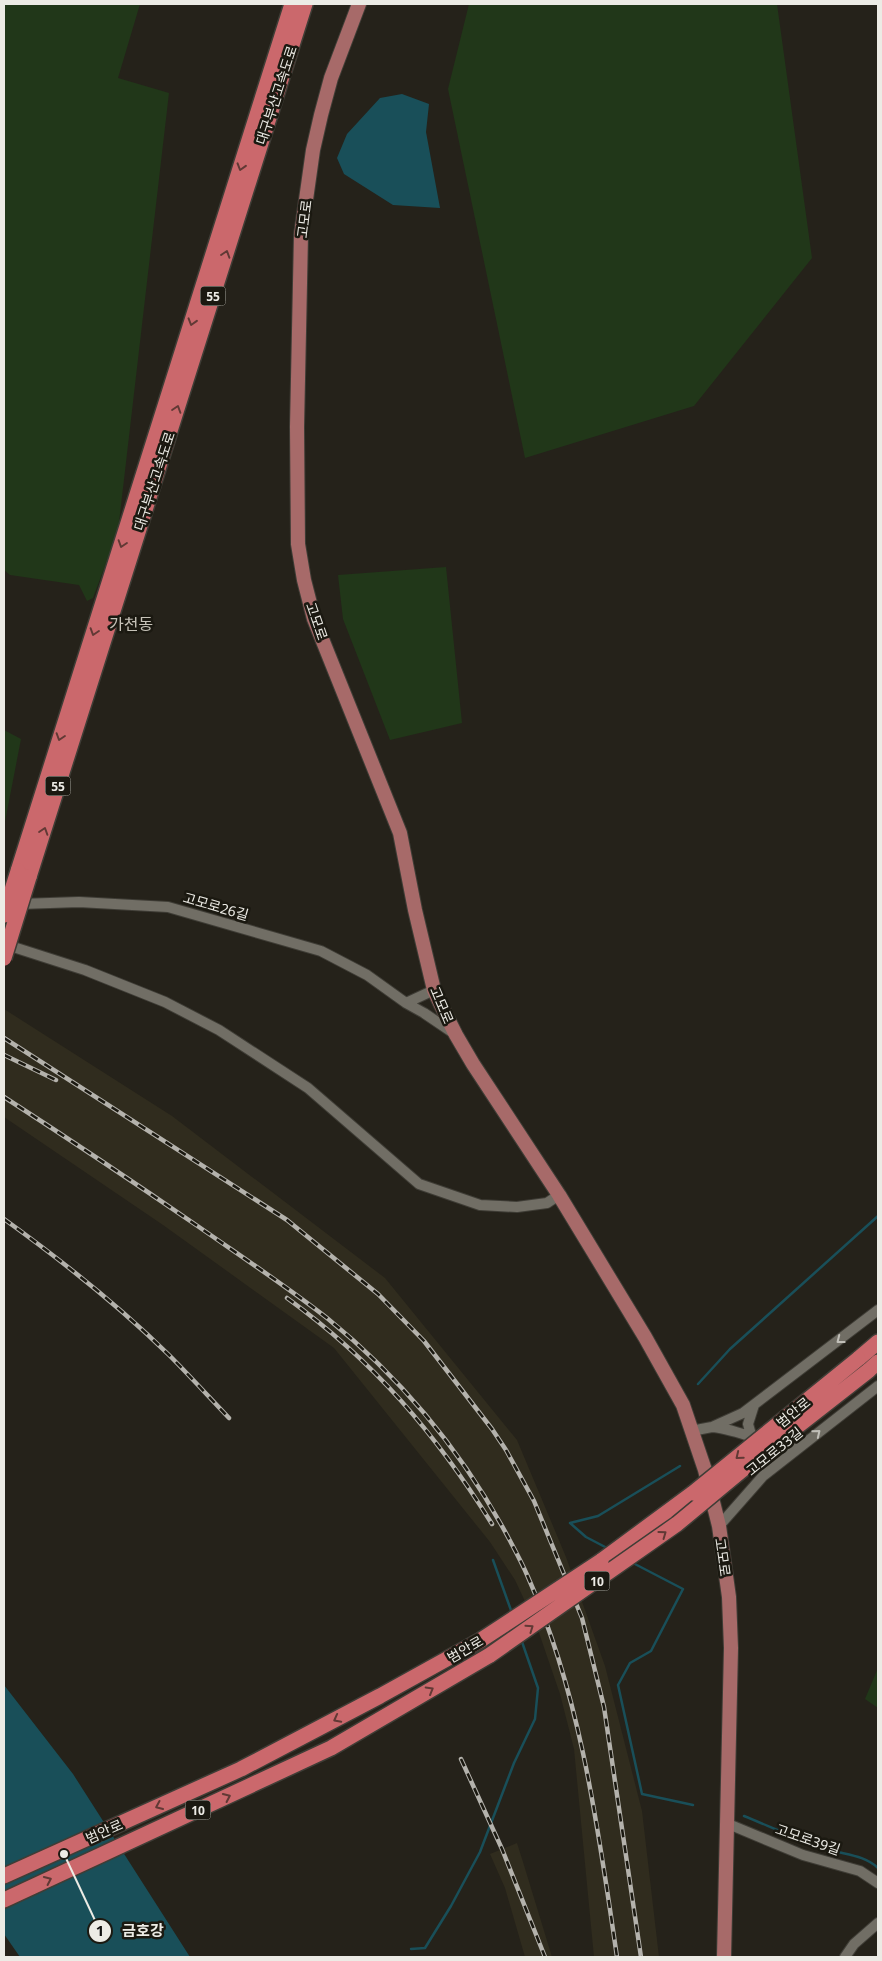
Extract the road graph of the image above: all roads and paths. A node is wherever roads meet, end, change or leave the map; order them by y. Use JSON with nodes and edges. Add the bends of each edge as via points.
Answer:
{"nodes":[{"id":1,"x":292,"y":4,"type":"edge"},
{"id":2,"x":305,"y":4,"type":"edge"},
{"id":3,"x":359,"y":4,"type":"edge"},
{"id":4,"x":114,"y":587,"type":"junction"},
{"id":5,"x":23,"y":874,"type":"junction"},
{"id":6,"x":4,"y":911,"type":"edge"},
{"id":7,"x":4,"y":915,"type":"edge"},
{"id":8,"x":4,"y":944,"type":"edge"},
{"id":9,"x":4,"y":958,"type":"edge"},
{"id":10,"x":434,"y":990,"type":"junction"},
{"id":11,"x":406,"y":1003,"type":"junction"},
{"id":12,"x":456,"y":1035,"type":"junction"},
{"id":13,"x":559,"y":1195,"type":"junction"},
{"id":14,"x":878,"y":1310,"type":"edge"},
{"id":15,"x":878,"y":1342,"type":"edge"},
{"id":16,"x":868,"y":1364,"type":"edge"},
{"id":17,"x":878,"y":1386,"type":"edge"},
{"id":18,"x":754,"y":1404,"type":"junction"},
{"id":19,"x":712,"y":1427,"type":"junction"},
{"id":20,"x":691,"y":1431,"type":"junction"},
{"id":21,"x":752,"y":1438,"type":"junction"},
{"id":22,"x":796,"y":1449,"type":"junction"},
{"id":23,"x":719,"y":1526,"type":"junction"},
{"id":24,"x":726,"y":1823,"type":"junction"},
{"id":25,"x":4,"y":1876,"type":"edge"},
{"id":26,"x":878,"y":1883,"type":"edge"},
{"id":27,"x":4,"y":1900,"type":"edge"},
{"id":28,"x":878,"y":1925,"type":"edge"},
{"id":29,"x":724,"y":1957,"type":"edge"},
{"id":30,"x":845,"y":1957,"type":"edge"}],
"edges":[{"from":1,"to":4,"type":"highway","name":"대구부산고속도로","number":"55","one_way":true},
{"from":4,"to":2,"type":"highway","name":"대구부산고속도로","number":"55","one_way":true},
{"from":3,"to":10,"type":"main road","name":"고모로","via":[[320,115],[301,236],[298,544],[314,619],[400,833]]},
{"from":4,"to":5,"type":"highway","name":"대구부산고속도로","number":"55"},
{"from":5,"to":7,"type":"highway","name":"대구부산고속도로","number":"55","bridge":true},
{"from":5,"to":9,"type":"highway","name":"대구부산고속도로","number":"55","bridge":true},
{"from":6,"to":11,"type":"street","name":"고모로26길","via":[[16,909],[20,904],[78,902],[168,907],[321,952],[367,975]]},
{"from":8,"to":13,"type":"street","via":[[85,970],[166,1002],[219,1030],[308,1088],[419,1184],[480,1205],[517,1207],[547,1203]]},
{"from":10,"to":11,"type":"street"},
{"from":10,"to":12,"type":"main road","name":"고모로"},
{"from":11,"to":12,"type":"street","name":"고모로26길"},
{"from":12,"to":13,"type":"main road","name":"고모로"},
{"from":13,"to":20,"type":"main road","name":"고모로","via":[[645,1337],[682,1405]]},
{"from":14,"to":18,"type":"street","one_way":true},
{"from":15,"to":16,"type":"highway","name":"범안로","number":"10"},
{"from":16,"to":25,"type":"highway","name":"범안로","number":"10","one_way":true,"bridge":true,"via":[[601,1561],[481,1640],[241,1769]]},
{"from":27,"to":16,"type":"highway","name":"범안로","number":"10","one_way":true,"bridge":true,"via":[[331,1748],[490,1655],[677,1524]]},
{"from":22,"to":17,"type":"street","name":"고모로33길","one_way":true},
{"from":18,"to":19,"type":"street","via":[[743,1413]]},
{"from":18,"to":21,"type":"street","via":[[748,1424]]},
{"from":19,"to":20,"type":"street"},
{"from":19,"to":21,"type":"street"},
{"from":20,"to":23,"type":"main road","name":"고모로"},
{"from":21,"to":22,"type":"street"},
{"from":22,"to":23,"type":"street","name":"고모로33길","via":[[758,1480]]},
{"from":23,"to":24,"type":"main road","name":"고모로","via":[[729,1597],[731,1648]]},
{"from":24,"to":26,"type":"street","name":"고모로39길","via":[[803,1855],[860,1871]]},
{"from":24,"to":29,"type":"main road","name":"고모로"},
{"from":28,"to":30,"type":"street","via":[[854,1944]]}]}
